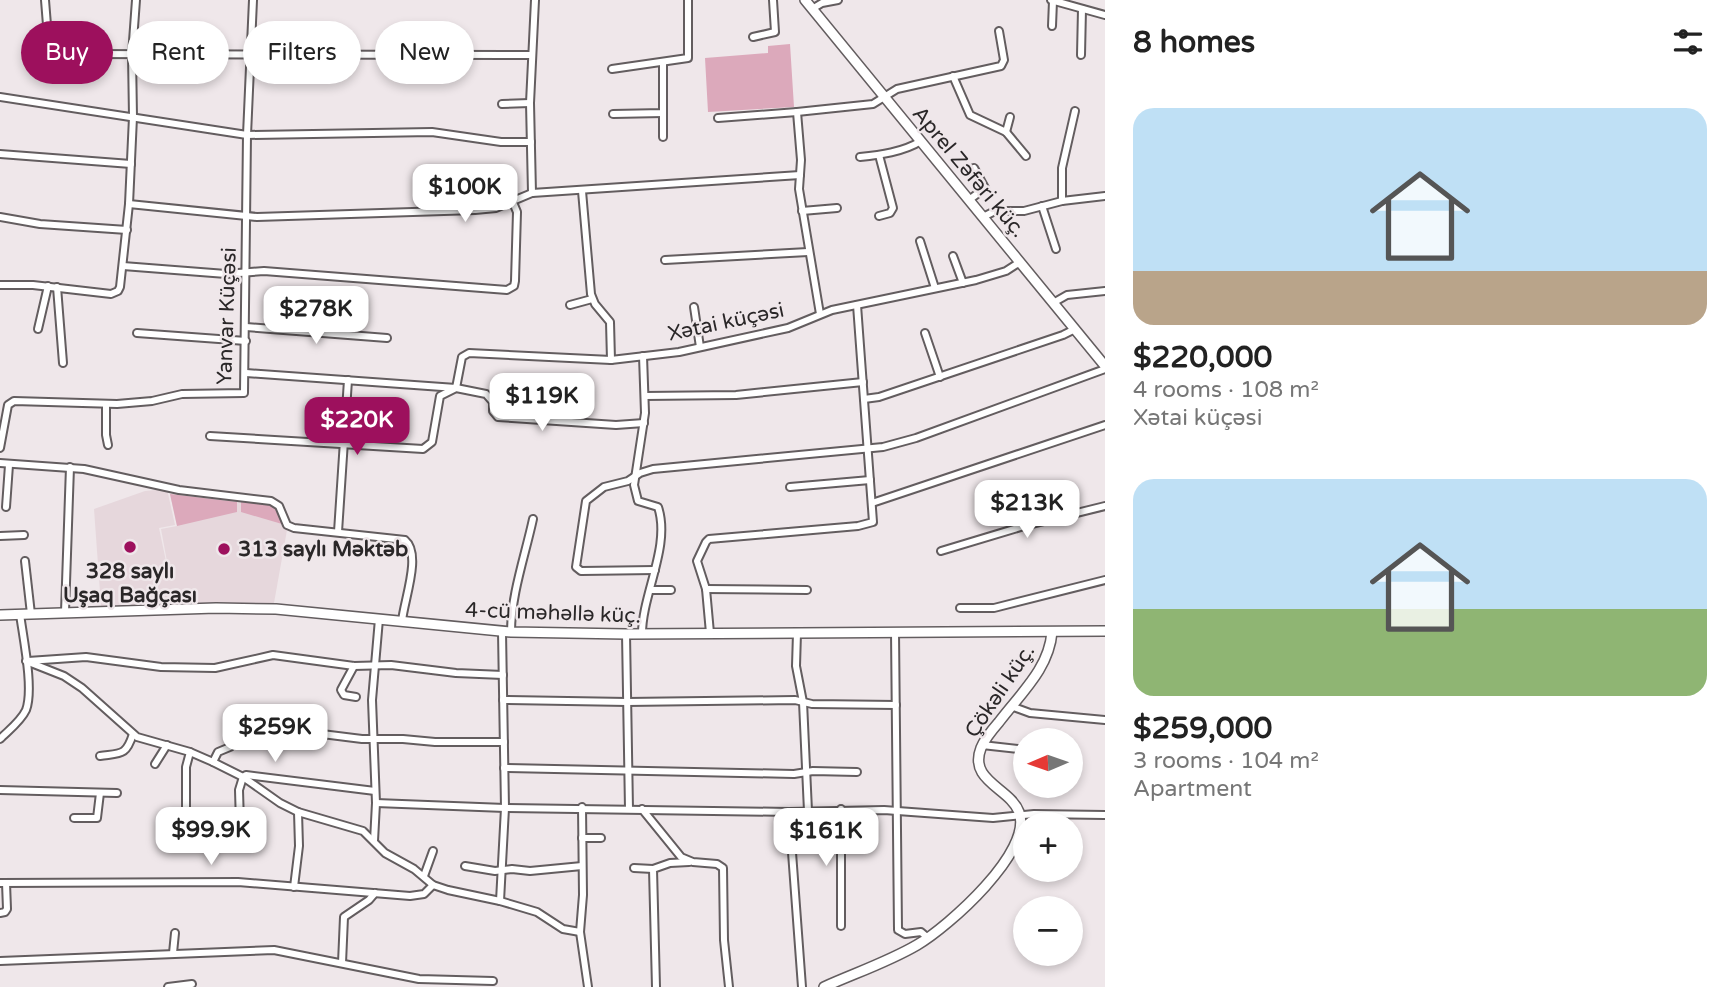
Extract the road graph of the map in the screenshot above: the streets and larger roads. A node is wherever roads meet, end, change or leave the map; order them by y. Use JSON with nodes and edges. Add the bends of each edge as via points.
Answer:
{"nodes":[{"id":1,"x":45,"y":0,"type":"edge"},
{"id":2,"x":136,"y":0,"type":"edge"},
{"id":3,"x":253,"y":0,"type":"edge"},
{"id":4,"x":535,"y":0,"type":"edge"},
{"id":5,"x":688,"y":0,"type":"edge"},
{"id":6,"x":773,"y":0,"type":"edge"},
{"id":7,"x":805,"y":0,"type":"edge"},
{"id":8,"x":838,"y":0,"type":"edge"},
{"id":9,"x":1052,"y":0,"type":"edge"},
{"id":10,"x":812,"y":9,"type":"junction"},
{"id":11,"x":1082,"y":9,"type":"junction"},
{"id":12,"x":1105,"y":15,"type":"edge"},
{"id":13,"x":47,"y":21,"type":"edge"},
{"id":14,"x":134,"y":21,"type":"edge"},
{"id":15,"x":252,"y":21,"type":"edge"},
{"id":16,"x":1052,"y":26,"type":"dead end"},
{"id":17,"x":999,"y":31,"type":"dead end"},
{"id":18,"x":753,"y":37,"type":"dead end"},
{"id":19,"x":361,"y":55,"type":"edge"},
{"id":20,"x":532,"y":55,"type":"junction"},
{"id":21,"x":1081,"y":55,"type":"dead end"},
{"id":22,"x":663,"y":64,"type":"junction"},
{"id":23,"x":612,"y":69,"type":"dead end"},
{"id":24,"x":953,"y":76,"type":"junction"},
{"id":25,"x":132,"y":84,"type":"edge"},
{"id":26,"x":249,"y":84,"type":"edge"},
{"id":27,"x":0,"y":97,"type":"edge"},
{"id":28,"x":884,"y":97,"type":"junction"},
{"id":29,"x":530,"y":103,"type":"junction"},
{"id":30,"x":502,"y":104,"type":"dead end"},
{"id":31,"x":1075,"y":111,"type":"dead end"},
{"id":32,"x":797,"y":112,"type":"junction"},
{"id":33,"x":663,"y":113,"type":"junction"},
{"id":34,"x":613,"y":114,"type":"dead end"},
{"id":35,"x":133,"y":117,"type":"junction"},
{"id":36,"x":1010,"y":117,"type":"dead end"},
{"id":37,"x":718,"y":118,"type":"dead end"},
{"id":38,"x":1006,"y":132,"type":"junction"},
{"id":39,"x":247,"y":135,"type":"junction"},
{"id":40,"x":663,"y":136,"type":"dead end"},
{"id":41,"x":920,"y":141,"type":"junction"},
{"id":42,"x":531,"y":142,"type":"junction"},
{"id":43,"x":0,"y":154,"type":"edge"},
{"id":44,"x":879,"y":155,"type":"junction"},
{"id":45,"x":1026,"y":156,"type":"dead end"},
{"id":46,"x":860,"y":157,"type":"dead end"},
{"id":47,"x":131,"y":164,"type":"junction"},
{"id":48,"x":974,"y":168,"type":"dead end"},
{"id":49,"x":800,"y":175,"type":"junction"},
{"id":50,"x":582,"y":191,"type":"junction"},
{"id":51,"x":532,"y":193,"type":"junction"},
{"id":52,"x":1105,"y":196,"type":"edge"},
{"id":53,"x":512,"y":200,"type":"junction"},
{"id":54,"x":969,"y":200,"type":"junction"},
{"id":55,"x":1062,"y":201,"type":"junction"},
{"id":56,"x":129,"y":204,"type":"junction"},
{"id":57,"x":1042,"y":206,"type":"junction"},
{"id":58,"x":837,"y":208,"type":"dead end"},
{"id":59,"x":802,"y":211,"type":"junction"},
{"id":60,"x":879,"y":216,"type":"dead end"},
{"id":61,"x":0,"y":217,"type":"edge"},
{"id":62,"x":247,"y":217,"type":"junction"},
{"id":63,"x":983,"y":217,"type":"junction"},
{"id":64,"x":127,"y":230,"type":"junction"},
{"id":65,"x":920,"y":241,"type":"dead end"},
{"id":66,"x":1056,"y":249,"type":"dead end"},
{"id":67,"x":808,"y":252,"type":"junction"},
{"id":68,"x":953,"y":256,"type":"dead end"},
{"id":69,"x":665,"y":260,"type":"dead end"},
{"id":70,"x":1020,"y":262,"type":"junction"},
{"id":71,"x":123,"y":266,"type":"junction"},
{"id":72,"x":246,"y":272,"type":"junction"},
{"id":73,"x":963,"y":283,"type":"junction"},
{"id":74,"x":0,"y":285,"type":"edge"},
{"id":75,"x":48,"y":286,"type":"junction"},
{"id":76,"x":57,"y":287,"type":"junction"},
{"id":77,"x":935,"y":288,"type":"junction"},
{"id":78,"x":1105,"y":291,"type":"edge"},
{"id":79,"x":592,"y":299,"type":"junction"},
{"id":80,"x":1053,"y":303,"type":"junction"},
{"id":81,"x":570,"y":304,"type":"dead end"},
{"id":82,"x":857,"y":305,"type":"junction"},
{"id":83,"x":694,"y":307,"type":"dead end"},
{"id":84,"x":820,"y":314,"type":"junction"},
{"id":85,"x":246,"y":327,"type":"junction"},
{"id":86,"x":38,"y":328,"type":"dead end"},
{"id":87,"x":1075,"y":329,"type":"junction"},
{"id":88,"x":925,"y":332,"type":"dead end"},
{"id":89,"x":136,"y":333,"type":"dead end"},
{"id":90,"x":387,"y":338,"type":"dead end"},
{"id":91,"x":246,"y":341,"type":"junction"},
{"id":92,"x":700,"y":347,"type":"junction"},
{"id":93,"x":643,"y":356,"type":"junction"},
{"id":94,"x":611,"y":359,"type":"junction"},
{"id":95,"x":63,"y":363,"type":"dead end"},
{"id":96,"x":1105,"y":368,"type":"edge"},
{"id":97,"x":246,"y":373,"type":"junction"},
{"id":98,"x":940,"y":377,"type":"junction"},
{"id":99,"x":348,"y":380,"type":"junction"},
{"id":100,"x":863,"y":383,"type":"junction"},
{"id":101,"x":456,"y":388,"type":"junction"},
{"id":102,"x":645,"y":396,"type":"junction"},
{"id":103,"x":864,"y":399,"type":"junction"},
{"id":104,"x":106,"y":404,"type":"junction"},
{"id":105,"x":644,"y":423,"type":"junction"},
{"id":106,"x":2,"y":424,"type":"edge"},
{"id":107,"x":1105,"y":425,"type":"edge"},
{"id":108,"x":210,"y":436,"type":"dead end"},
{"id":109,"x":344,"y":443,"type":"junction"},
{"id":110,"x":108,"y":445,"type":"dead end"},
{"id":111,"x":0,"y":448,"type":"edge"},
{"id":112,"x":867,"y":448,"type":"junction"},
{"id":113,"x":0,"y":463,"type":"edge"},
{"id":114,"x":9,"y":465,"type":"junction"},
{"id":115,"x":70,"y":467,"type":"junction"},
{"id":116,"x":635,"y":476,"type":"junction"},
{"id":117,"x":870,"y":480,"type":"junction"},
{"id":118,"x":790,"y":487,"type":"dead end"},
{"id":119,"x":872,"y":503,"type":"junction"},
{"id":120,"x":1105,"y":506,"type":"edge"},
{"id":121,"x":6,"y":507,"type":"dead end"},
{"id":122,"x":533,"y":519,"type":"dead end"},
{"id":123,"x":338,"y":532,"type":"junction"},
{"id":124,"x":24,"y":535,"type":"dead end"},
{"id":125,"x":0,"y":536,"type":"edge"},
{"id":126,"x":941,"y":551,"type":"dead end"},
{"id":127,"x":25,"y":561,"type":"dead end"},
{"id":128,"x":655,"y":570,"type":"junction"},
{"id":129,"x":1105,"y":580,"type":"edge"},
{"id":130,"x":706,"y":589,"type":"junction"},
{"id":131,"x":650,"y":590,"type":"junction"},
{"id":132,"x":671,"y":590,"type":"dead end"},
{"id":133,"x":807,"y":590,"type":"dead end"},
{"id":134,"x":960,"y":608,"type":"dead end"},
{"id":135,"x":65,"y":612,"type":"junction"},
{"id":136,"x":20,"y":614,"type":"junction"},
{"id":137,"x":31,"y":614,"type":"junction"},
{"id":138,"x":0,"y":615,"type":"edge"},
{"id":139,"x":380,"y":619,"type":"junction"},
{"id":140,"x":402,"y":621,"type":"junction"},
{"id":141,"x":1105,"y":631,"type":"edge"},
{"id":142,"x":507,"y":632,"type":"junction"},
{"id":143,"x":895,"y":632,"type":"junction"},
{"id":144,"x":1052,"y":632,"type":"junction"},
{"id":145,"x":710,"y":633,"type":"junction"},
{"id":146,"x":797,"y":633,"type":"junction"},
{"id":147,"x":626,"y":634,"type":"junction"},
{"id":148,"x":642,"y":634,"type":"junction"},
{"id":149,"x":26,"y":661,"type":"junction"},
{"id":150,"x":375,"y":665,"type":"junction"},
{"id":151,"x":354,"y":666,"type":"junction"},
{"id":152,"x":503,"y":675,"type":"junction"},
{"id":153,"x":356,"y":697,"type":"dead end"},
{"id":154,"x":503,"y":700,"type":"junction"},
{"id":155,"x":627,"y":702,"type":"junction"},
{"id":156,"x":803,"y":702,"type":"junction"},
{"id":157,"x":896,"y":705,"type":"junction"},
{"id":158,"x":1011,"y":706,"type":"junction"},
{"id":159,"x":1105,"y":720,"type":"edge"},
{"id":160,"x":242,"y":724,"type":"dead end"},
{"id":161,"x":133,"y":734,"type":"junction"},
{"id":162,"x":0,"y":739,"type":"edge"},
{"id":163,"x":373,"y":739,"type":"junction"},
{"id":164,"x":504,"y":742,"type":"junction"},
{"id":165,"x":167,"y":745,"type":"junction"},
{"id":166,"x":982,"y":745,"type":"junction"},
{"id":167,"x":230,"y":747,"type":"dead end"},
{"id":168,"x":1013,"y":749,"type":"edge"},
{"id":169,"x":190,"y":752,"type":"junction"},
{"id":170,"x":100,"y":756,"type":"dead end"},
{"id":171,"x":212,"y":762,"type":"junction"},
{"id":172,"x":155,"y":764,"type":"dead end"},
{"id":173,"x":504,"y":768,"type":"junction"},
{"id":174,"x":628,"y":771,"type":"junction"},
{"id":175,"x":807,"y":772,"type":"junction"},
{"id":176,"x":857,"y":772,"type":"dead end"},
{"id":177,"x":243,"y":777,"type":"junction"},
{"id":178,"x":0,"y":790,"type":"edge"},
{"id":179,"x":375,"y":791,"type":"junction"},
{"id":180,"x":100,"y":793,"type":"junction"},
{"id":181,"x":117,"y":793,"type":"dead end"},
{"id":182,"x":376,"y":803,"type":"junction"},
{"id":183,"x":505,"y":807,"type":"junction"},
{"id":184,"x":582,"y":807,"type":"junction"},
{"id":185,"x":629,"y":809,"type":"junction"},
{"id":186,"x":642,"y":809,"type":"junction"},
{"id":187,"x":841,"y":810,"type":"junction"},
{"id":188,"x":808,"y":811,"type":"junction"},
{"id":189,"x":897,"y":811,"type":"junction"},
{"id":190,"x":298,"y":812,"type":"junction"},
{"id":191,"x":789,"y":812,"type":"junction"},
{"id":192,"x":1018,"y":812,"type":"edge"},
{"id":193,"x":1083,"y":815,"type":"edge"},
{"id":194,"x":1105,"y":815,"type":"edge"},
{"id":195,"x":1013,"y":816,"type":"edge"},
{"id":196,"x":74,"y":818,"type":"dead end"},
{"id":197,"x":240,"y":824,"type":"dead end"},
{"id":198,"x":186,"y":825,"type":"dead end"},
{"id":199,"x":582,"y":838,"type":"junction"},
{"id":200,"x":601,"y":838,"type":"dead end"},
{"id":201,"x":374,"y":841,"type":"junction"},
{"id":202,"x":672,"y":847,"type":"junction"},
{"id":203,"x":1013,"y":848,"type":"edge"},
{"id":204,"x":432,"y":851,"type":"dead end"},
{"id":205,"x":692,"y":862,"type":"junction"},
{"id":206,"x":664,"y":864,"type":"junction"},
{"id":207,"x":465,"y":866,"type":"dead end"},
{"id":208,"x":582,"y":866,"type":"junction"},
{"id":209,"x":634,"y":868,"type":"dead end"},
{"id":210,"x":653,"y":869,"type":"junction"},
{"id":211,"x":503,"y":870,"type":"junction"},
{"id":212,"x":424,"y":877,"type":"junction"},
{"id":213,"x":3,"y":883,"type":"edge"},
{"id":214,"x":433,"y":885,"type":"junction"},
{"id":215,"x":294,"y":887,"type":"junction"},
{"id":216,"x":374,"y":893,"type":"junction"},
{"id":217,"x":500,"y":901,"type":"junction"},
{"id":218,"x":0,"y":913,"type":"edge"},
{"id":219,"x":841,"y":926,"type":"dead end"},
{"id":220,"x":580,"y":932,"type":"junction"},
{"id":221,"x":176,"y":933,"type":"dead end"},
{"id":222,"x":928,"y":938,"type":"junction"},
{"id":223,"x":173,"y":953,"type":"junction"},
{"id":224,"x":0,"y":961,"type":"edge"},
{"id":225,"x":342,"y":963,"type":"junction"},
{"id":226,"x":493,"y":981,"type":"dead end"},
{"id":227,"x":192,"y":984,"type":"dead end"},
{"id":228,"x":428,"y":984,"type":"edge"},
{"id":229,"x":168,"y":987,"type":"edge"},
{"id":230,"x":588,"y":987,"type":"edge"},
{"id":231,"x":656,"y":987,"type":"edge"},
{"id":232,"x":729,"y":987,"type":"edge"},
{"id":233,"x":802,"y":987,"type":"edge"},
{"id":234,"x":824,"y":987,"type":"edge"}],
"edges":[{"from":1,"to":13,"type":"street"},
{"from":2,"to":14,"type":"street"},
{"from":3,"to":15,"type":"street","name":"Yanvar Küçəsi"},
{"from":4,"to":20,"type":"street"},
{"from":5,"to":22,"type":"street","via":[[690,55]]},
{"from":6,"to":18,"type":"street","via":[[775,32]]},
{"from":7,"to":10,"type":"street","name":"Aprel Zəfəri küç."},
{"from":8,"to":10,"type":"street"},
{"from":9,"to":11,"type":"street"},
{"from":9,"to":16,"type":"street"},
{"from":10,"to":28,"type":"street","name":"Aprel Zəfəri küç."},
{"from":11,"to":12,"type":"street"},
{"from":11,"to":21,"type":"street"},
{"from":17,"to":24,"type":"street","via":[[1001,66]]},
{"from":19,"to":20,"type":"street"},
{"from":20,"to":29,"type":"street"},
{"from":22,"to":23,"type":"street"},
{"from":22,"to":33,"type":"street"},
{"from":24,"to":28,"type":"street","via":[[897,89]]},
{"from":24,"to":38,"type":"street","via":[[970,115]]},
{"from":25,"to":35,"type":"street"},
{"from":26,"to":39,"type":"street","name":"Yanvar Küçəsi"},
{"from":27,"to":35,"type":"street"},
{"from":28,"to":32,"type":"street","via":[[873,104]]},
{"from":28,"to":41,"type":"street","name":"Aprel Zəfəri küç."},
{"from":29,"to":30,"type":"street"},
{"from":29,"to":42,"type":"street"},
{"from":31,"to":55,"type":"street","via":[[1062,168]]},
{"from":32,"to":37,"type":"street"},
{"from":32,"to":49,"type":"street"},
{"from":33,"to":34,"type":"street"},
{"from":33,"to":40,"type":"street"},
{"from":35,"to":39,"type":"street"},
{"from":35,"to":47,"type":"street"},
{"from":36,"to":38,"type":"street"},
{"from":38,"to":45,"type":"street"},
{"from":39,"to":42,"type":"street","via":[[432,132]]},
{"from":39,"to":62,"type":"street","name":"Yanvar Küçəsi"},
{"from":41,"to":44,"type":"street"},
{"from":41,"to":54,"type":"street","name":"Aprel Zəfəri küç."},
{"from":42,"to":51,"type":"street"},
{"from":43,"to":47,"type":"street"},
{"from":44,"to":46,"type":"street"},
{"from":44,"to":60,"type":"street","via":[[893,208]]},
{"from":47,"to":56,"type":"street"},
{"from":48,"to":54,"type":"street","via":[[985,188]]},
{"from":49,"to":50,"type":"street"},
{"from":49,"to":59,"type":"street"},
{"from":50,"to":51,"type":"street"},
{"from":50,"to":79,"type":"street"},
{"from":51,"to":53,"type":"street"},
{"from":52,"to":55,"type":"street"},
{"from":53,"to":62,"type":"street","via":[[496,208],[475,210]]},
{"from":53,"to":72,"type":"street","via":[[517,212],[515,281],[507,290]]},
{"from":54,"to":63,"type":"street","name":"Aprel Zəfəri küç."},
{"from":55,"to":57,"type":"street"},
{"from":56,"to":62,"type":"street"},
{"from":56,"to":64,"type":"street"},
{"from":57,"to":63,"type":"street","via":[[995,211]]},
{"from":57,"to":66,"type":"street"},
{"from":58,"to":59,"type":"street"},
{"from":59,"to":67,"type":"street"},
{"from":61,"to":64,"type":"street"},
{"from":62,"to":72,"type":"street","name":"Yanvar Küçəsi"},
{"from":63,"to":70,"type":"street","name":"Aprel Zəfəri küç."},
{"from":64,"to":71,"type":"street"},
{"from":65,"to":77,"type":"street"},
{"from":67,"to":69,"type":"street"},
{"from":67,"to":84,"type":"street"},
{"from":68,"to":73,"type":"street"},
{"from":70,"to":73,"type":"street","name":"Xətai küçəsi","via":[[1006,271]]},
{"from":70,"to":80,"type":"street","name":"Aprel Zəfəri küç."},
{"from":71,"to":72,"type":"street"},
{"from":71,"to":76,"type":"street","via":[[115,293]]},
{"from":72,"to":85,"type":"street","name":"Yanvar Küçəsi"},
{"from":73,"to":77,"type":"street","name":"Xətai küçəsi"},
{"from":74,"to":75,"type":"street"},
{"from":75,"to":76,"type":"street"},
{"from":75,"to":86,"type":"street"},
{"from":76,"to":95,"type":"street"},
{"from":77,"to":82,"type":"street","name":"Xətai küçəsi"},
{"from":78,"to":80,"type":"street","via":[[1067,295]]},
{"from":79,"to":81,"type":"street"},
{"from":79,"to":94,"type":"street","via":[[610,322]]},
{"from":80,"to":87,"type":"street","name":"Aprel Zəfəri küç."},
{"from":82,"to":84,"type":"street","name":"Xətai küçəsi"},
{"from":82,"to":100,"type":"street"},
{"from":83,"to":92,"type":"street"},
{"from":84,"to":92,"type":"street","name":"Xətai küçəsi","via":[[788,328]]},
{"from":85,"to":90,"type":"street"},
{"from":85,"to":91,"type":"street","name":"Yanvar Küçəsi"},
{"from":87,"to":96,"type":"street","name":"Aprel Zəfəri küç."},
{"from":87,"to":98,"type":"street"},
{"from":88,"to":98,"type":"street"},
{"from":89,"to":91,"type":"street"},
{"from":91,"to":97,"type":"street","name":"Yanvar Küçəsi"},
{"from":92,"to":93,"type":"street","name":"Xətai küçəsi"},
{"from":93,"to":94,"type":"street","name":"Xətai küçəsi"},
{"from":93,"to":102,"type":"street"},
{"from":94,"to":101,"type":"street","name":"Xətai küçəsi","via":[[469,353],[462,358]]},
{"from":96,"to":112,"type":"street","via":[[916,438]]},
{"from":97,"to":99,"type":"street"},
{"from":97,"to":104,"type":"street","name":"Yanvar Küçəsi","via":[[246,390],[241,395],[182,394]]},
{"from":98,"to":103,"type":"street"},
{"from":99,"to":101,"type":"street"},
{"from":99,"to":109,"type":"street"},
{"from":100,"to":102,"type":"street","via":[[736,395]]},
{"from":100,"to":103,"type":"street"},
{"from":101,"to":105,"type":"street","via":[[486,394],[498,417]]},
{"from":101,"to":109,"type":"street","name":"Xətai küçəsi","via":[[440,396],[432,442],[423,449]]},
{"from":102,"to":105,"type":"street"},
{"from":103,"to":112,"type":"street"},
{"from":104,"to":106,"type":"street","name":"Yanvar Küçəsi","via":[[14,401]]},
{"from":104,"to":110,"type":"street"},
{"from":105,"to":116,"type":"street"},
{"from":106,"to":111,"type":"street","name":"Yanvar Küçəsi"},
{"from":107,"to":119,"type":"street"},
{"from":108,"to":109,"type":"street","name":"Xətai küçəsi"},
{"from":109,"to":123,"type":"street"},
{"from":112,"to":116,"type":"street","via":[[653,468]]},
{"from":112,"to":117,"type":"street"},
{"from":113,"to":114,"type":"street"},
{"from":114,"to":115,"type":"street"},
{"from":114,"to":121,"type":"street"},
{"from":115,"to":123,"type":"street","via":[[190,492],[271,500],[279,506],[287,525]]},
{"from":115,"to":135,"type":"street"},
{"from":116,"to":128,"type":"street","via":[[638,501],[660,511]]},
{"from":116,"to":128,"type":"street","via":[[599,489],[586,501],[576,567],[581,571]]},
{"from":117,"to":118,"type":"street"},
{"from":117,"to":119,"type":"street"},
{"from":119,"to":130,"type":"street","via":[[870,524],[709,539],[697,561]]},
{"from":120,"to":126,"type":"street"},
{"from":122,"to":142,"type":"street"},
{"from":123,"to":140,"type":"street","via":[[408,541],[413,561]]},
{"from":124,"to":125,"type":"street"},
{"from":127,"to":137,"type":"street"},
{"from":128,"to":131,"type":"street"},
{"from":129,"to":134,"type":"street","via":[[994,608]]},
{"from":130,"to":133,"type":"street"},
{"from":130,"to":145,"type":"street"},
{"from":131,"to":132,"type":"street"},
{"from":131,"to":148,"type":"street"},
{"from":135,"to":137,"type":"street","name":"4-cü məhəllə küç."},
{"from":135,"to":139,"type":"street","name":"4-cü məhəllə küç.","via":[[275,609]]},
{"from":136,"to":137,"type":"street","name":"4-cü məhəllə küç."},
{"from":136,"to":138,"type":"street","name":"4-cü məhəllə küç."},
{"from":136,"to":149,"type":"street"},
{"from":139,"to":140,"type":"street","name":"4-cü məhəllə küç."},
{"from":139,"to":150,"type":"street"},
{"from":140,"to":142,"type":"street","name":"4-cü məhəllə küç."},
{"from":141,"to":144,"type":"street","name":"4-cü məhəllə küç."},
{"from":142,"to":147,"type":"street","name":"4-cü məhəllə küç."},
{"from":142,"to":152,"type":"street"},
{"from":143,"to":144,"type":"street","name":"4-cü məhəllə küç."},
{"from":143,"to":146,"type":"street","name":"4-cü məhəllə küç."},
{"from":143,"to":157,"type":"street"},
{"from":144,"to":158,"type":"street","name":"Çökəli küç.","via":[[1040,670]]},
{"from":145,"to":146,"type":"street","name":"4-cü məhəllə küç."},
{"from":145,"to":148,"type":"street","name":"4-cü məhəllə küç."},
{"from":146,"to":156,"type":"street","via":[[796,666]]},
{"from":147,"to":148,"type":"street","name":"4-cü məhəllə küç."},
{"from":147,"to":155,"type":"street"},
{"from":149,"to":151,"type":"street","via":[[86,657],[161,667],[215,668],[273,655]]},
{"from":149,"to":161,"type":"street","via":[[82,688]]},
{"from":149,"to":162,"type":"street","via":[[25,712]]},
{"from":150,"to":151,"type":"street"},
{"from":150,"to":152,"type":"street"},
{"from":150,"to":163,"type":"street"},
{"from":151,"to":153,"type":"street","via":[[341,690]]},
{"from":152,"to":154,"type":"street"},
{"from":154,"to":155,"type":"street"},
{"from":154,"to":164,"type":"street"},
{"from":155,"to":156,"type":"street"},
{"from":155,"to":174,"type":"street"},
{"from":156,"to":157,"type":"street"},
{"from":156,"to":175,"type":"street"},
{"from":157,"to":189,"type":"street"},
{"from":158,"to":159,"type":"street","via":[[1030,713]]},
{"from":158,"to":166,"type":"street","name":"Çökəli küç."},
{"from":160,"to":163,"type":"street"},
{"from":161,"to":165,"type":"street"},
{"from":161,"to":170,"type":"street","via":[[125,752]]},
{"from":163,"to":164,"type":"street"},
{"from":163,"to":179,"type":"street"},
{"from":164,"to":173,"type":"street"},
{"from":165,"to":169,"type":"street"},
{"from":165,"to":172,"type":"street"},
{"from":166,"to":168,"type":"street"},
{"from":166,"to":192,"type":"street","name":"Çökəli küç.","via":[[978,761],[983,774]]},
{"from":167,"to":171,"type":"street","via":[[218,752]]},
{"from":169,"to":171,"type":"street"},
{"from":169,"to":198,"type":"street"},
{"from":171,"to":177,"type":"street"},
{"from":173,"to":174,"type":"street"},
{"from":173,"to":183,"type":"street"},
{"from":174,"to":175,"type":"street"},
{"from":174,"to":185,"type":"street"},
{"from":175,"to":176,"type":"street"},
{"from":175,"to":188,"type":"street"},
{"from":177,"to":179,"type":"street"},
{"from":177,"to":190,"type":"street"},
{"from":177,"to":197,"type":"street"},
{"from":178,"to":180,"type":"street"},
{"from":179,"to":182,"type":"street"},
{"from":180,"to":181,"type":"street"},
{"from":180,"to":196,"type":"street","via":[[97,818]]},
{"from":182,"to":183,"type":"street"},
{"from":182,"to":201,"type":"street"},
{"from":183,"to":184,"type":"street"},
{"from":183,"to":211,"type":"street"},
{"from":184,"to":185,"type":"street"},
{"from":184,"to":199,"type":"street"},
{"from":185,"to":186,"type":"street"},
{"from":186,"to":191,"type":"street"},
{"from":186,"to":202,"type":"street"},
{"from":187,"to":188,"type":"street"},
{"from":187,"to":189,"type":"street"},
{"from":187,"to":219,"type":"street"},
{"from":188,"to":191,"type":"street"},
{"from":189,"to":195,"type":"street"},
{"from":189,"to":222,"type":"street","via":[[898,930],[921,932]]},
{"from":190,"to":201,"type":"street","via":[[353,827]]},
{"from":190,"to":215,"type":"street"},
{"from":191,"to":233,"type":"street"},
{"from":193,"to":194,"type":"street"},
{"from":199,"to":200,"type":"street"},
{"from":199,"to":208,"type":"street"},
{"from":201,"to":212,"type":"street"},
{"from":202,"to":205,"type":"street"},
{"from":202,"to":206,"type":"street"},
{"from":203,"to":222,"type":"street","via":[[966,907]]},
{"from":204,"to":212,"type":"street"},
{"from":205,"to":206,"type":"street"},
{"from":205,"to":232,"type":"street","via":[[723,868]]},
{"from":206,"to":210,"type":"street"},
{"from":207,"to":211,"type":"street"},
{"from":208,"to":211,"type":"street"},
{"from":208,"to":220,"type":"street"},
{"from":209,"to":210,"type":"street"},
{"from":210,"to":231,"type":"street"},
{"from":211,"to":217,"type":"street"},
{"from":212,"to":214,"type":"street"},
{"from":213,"to":215,"type":"street","via":[[213,881]]},
{"from":213,"to":218,"type":"street","via":[[8,909]]},
{"from":214,"to":216,"type":"street","via":[[418,896]]},
{"from":214,"to":217,"type":"street"},
{"from":215,"to":216,"type":"street"},
{"from":216,"to":225,"type":"street","via":[[344,917]]},
{"from":217,"to":220,"type":"street"},
{"from":220,"to":230,"type":"street"},
{"from":221,"to":223,"type":"street"},
{"from":222,"to":234,"type":"street"},
{"from":223,"to":224,"type":"street"},
{"from":223,"to":225,"type":"street","via":[[274,950]]},
{"from":225,"to":228,"type":"street"},
{"from":226,"to":228,"type":"street","via":[[450,978]]},
{"from":227,"to":229,"type":"street"}]}
